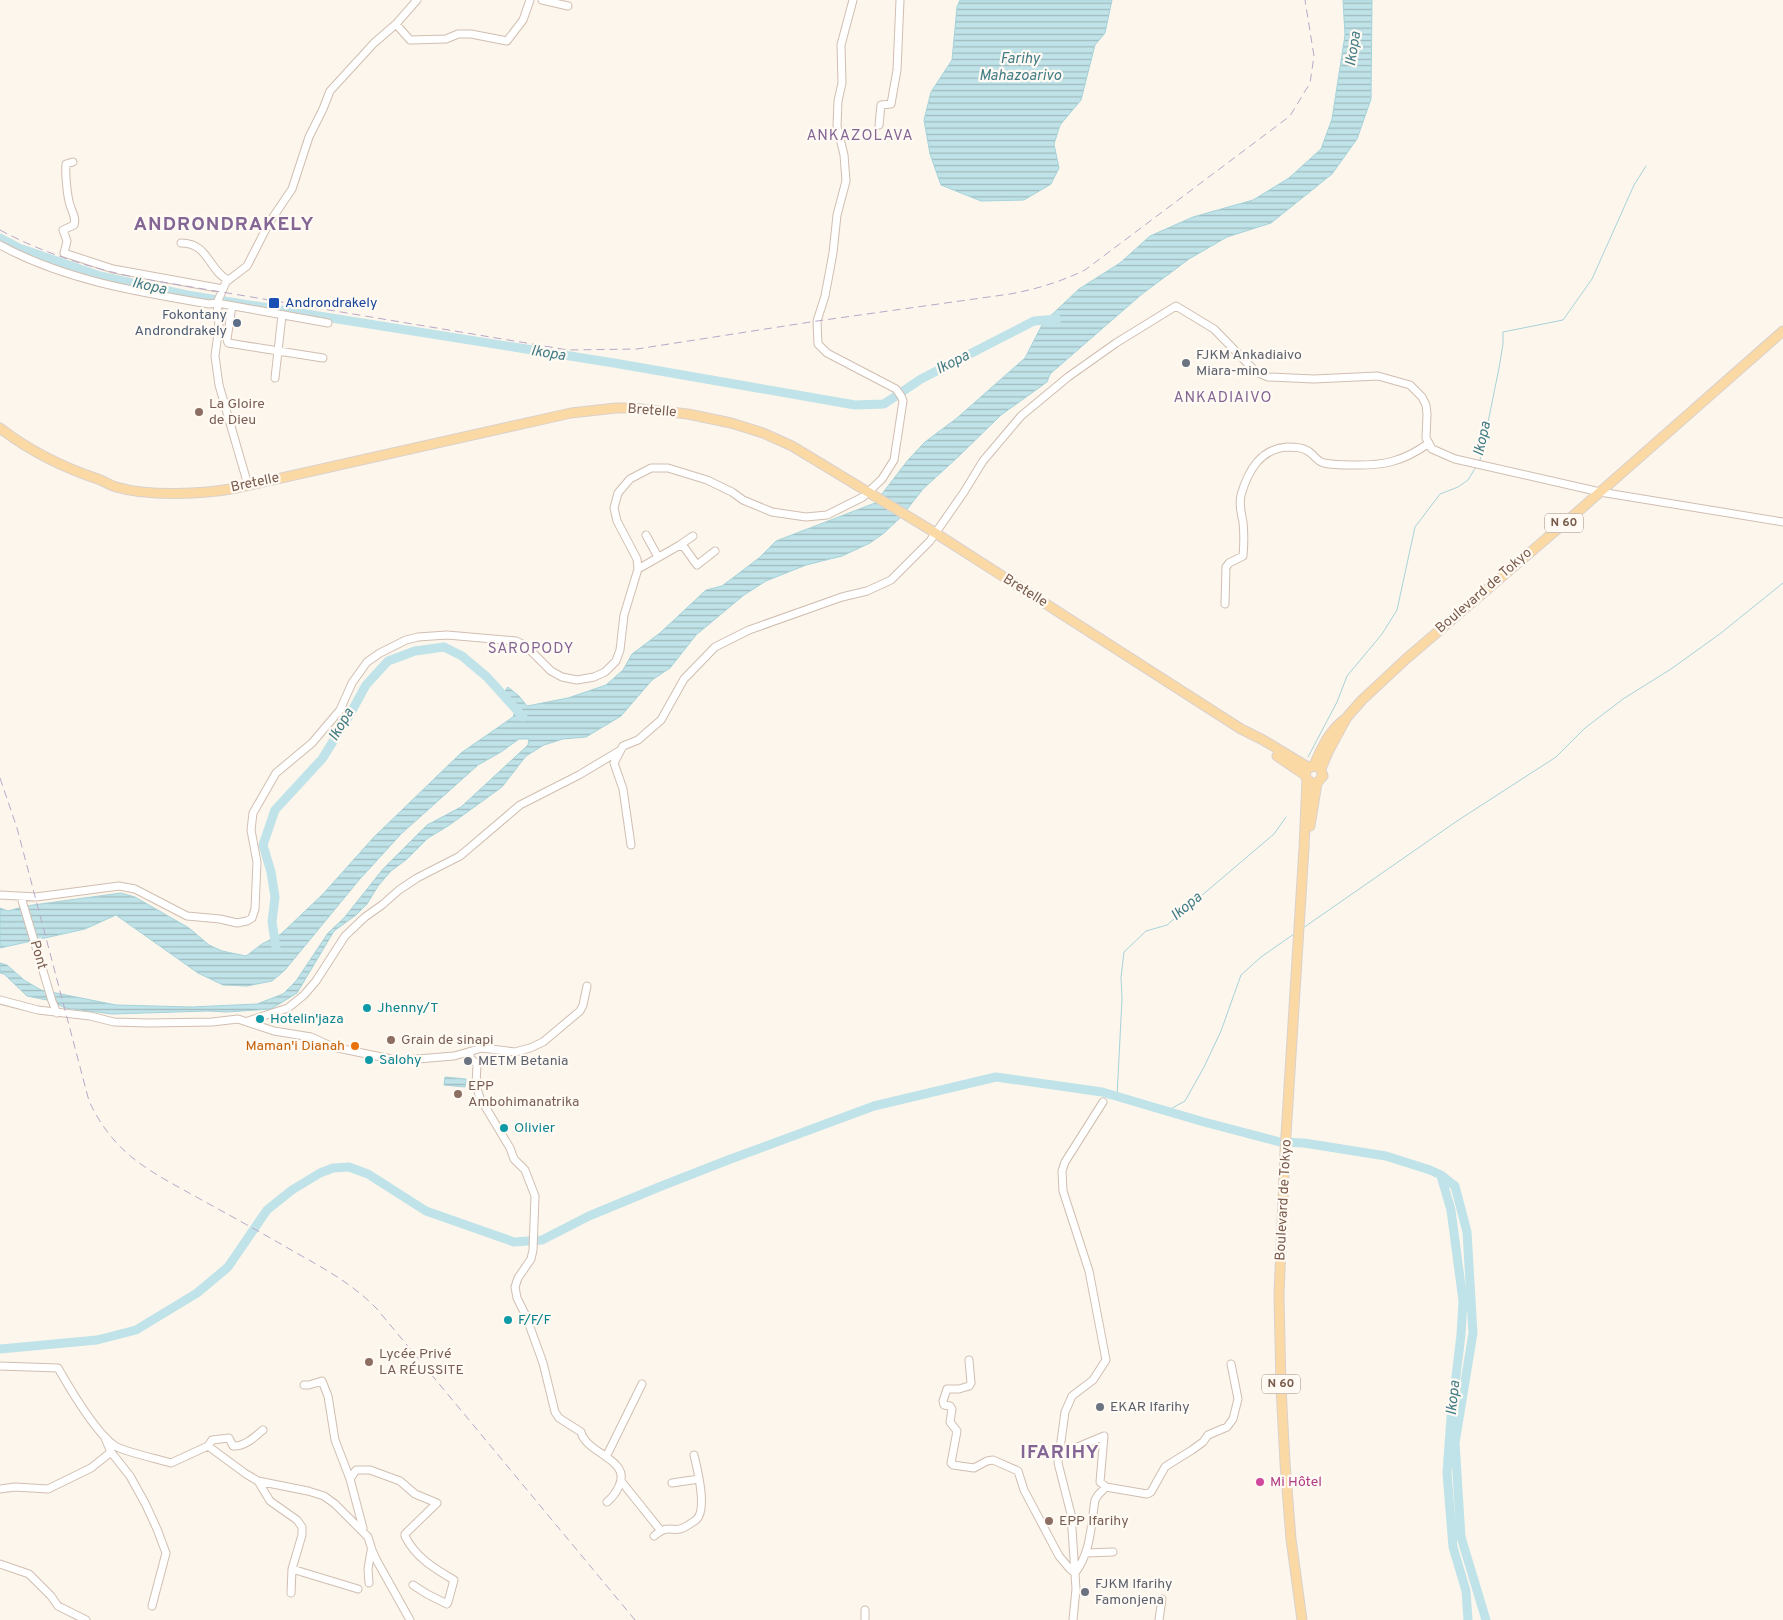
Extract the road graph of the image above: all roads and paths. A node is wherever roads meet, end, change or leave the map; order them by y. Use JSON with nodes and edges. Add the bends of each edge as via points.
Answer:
{"nodes":[{"id":1,"x":417,"y":0,"type":"edge"},
{"id":2,"x":530,"y":0,"type":"edge"},
{"id":3,"x":542,"y":0,"type":"edge"},
{"id":4,"x":853,"y":0,"type":"edge"},
{"id":5,"x":900,"y":0,"type":"edge"},
{"id":6,"x":568,"y":6,"type":"dead end"},
{"id":7,"x":396,"y":24,"type":"junction"},
{"id":8,"x":879,"y":125,"type":"dead end"},
{"id":9,"x":73,"y":162,"type":"dead end"},
{"id":10,"x":181,"y":243,"type":"dead end"},
{"id":11,"x":0,"y":245,"type":"edge"},
{"id":12,"x":228,"y":280,"type":"junction"},
{"id":13,"x":220,"y":297,"type":"junction"},
{"id":14,"x":232,"y":306,"type":"junction"},
{"id":15,"x":282,"y":315,"type":"junction"},
{"id":16,"x":328,"y":322,"type":"dead end"},
{"id":17,"x":1783,"y":331,"type":"edge"},
{"id":18,"x":279,"y":351,"type":"junction"},
{"id":19,"x":323,"y":358,"type":"dead end"},
{"id":20,"x":275,"y":378,"type":"dead end"},
{"id":21,"x":0,"y":428,"type":"edge"},
{"id":22,"x":1429,"y":443,"type":"junction"},
{"id":23,"x":248,"y":485,"type":"junction"},
{"id":24,"x":1600,"y":492,"type":"junction"},
{"id":25,"x":871,"y":493,"type":"junction"},
{"id":26,"x":1783,"y":522,"type":"edge"},
{"id":27,"x":932,"y":531,"type":"junction"},
{"id":28,"x":646,"y":535,"type":"dead end"},
{"id":29,"x":693,"y":536,"type":"dead end"},
{"id":30,"x":680,"y":544,"type":"junction"},
{"id":31,"x":715,"y":551,"type":"dead end"},
{"id":32,"x":658,"y":558,"type":"junction"},
{"id":33,"x":638,"y":569,"type":"junction"},
{"id":34,"x":1225,"y":604,"type":"dead end"},
{"id":35,"x":614,"y":763,"type":"junction"},
{"id":36,"x":1311,"y":771,"type":"junction"},
{"id":37,"x":1317,"y":783,"type":"junction"},
{"id":38,"x":631,"y":845,"type":"dead end"},
{"id":39,"x":1304,"y":848,"type":"junction"},
{"id":40,"x":0,"y":895,"type":"edge"},
{"id":41,"x":21,"y":897,"type":"junction"},
{"id":42,"x":586,"y":986,"type":"dead end"},
{"id":43,"x":0,"y":1000,"type":"edge"},
{"id":44,"x":57,"y":1013,"type":"junction"},
{"id":45,"x":265,"y":1017,"type":"junction"},
{"id":46,"x":248,"y":1021,"type":"junction"},
{"id":47,"x":263,"y":1027,"type":"junction"},
{"id":48,"x":470,"y":1052,"type":"junction"},
{"id":49,"x":1103,"y":1102,"type":"dead end"},
{"id":50,"x":969,"y":1360,"type":"dead end"},
{"id":51,"x":1231,"y":1364,"type":"dead end"},
{"id":52,"x":0,"y":1366,"type":"edge"},
{"id":53,"x":642,"y":1384,"type":"dead end"},
{"id":54,"x":304,"y":1385,"type":"dead end"},
{"id":55,"x":263,"y":1430,"type":"dead end"},
{"id":56,"x":105,"y":1437,"type":"junction"},
{"id":57,"x":208,"y":1446,"type":"junction"},
{"id":58,"x":111,"y":1452,"type":"junction"},
{"id":59,"x":1059,"y":1453,"type":"junction"},
{"id":60,"x":694,"y":1455,"type":"dead end"},
{"id":61,"x":606,"y":1457,"type":"junction"},
{"id":62,"x":350,"y":1479,"type":"junction"},
{"id":63,"x":699,"y":1479,"type":"junction"},
{"id":64,"x":258,"y":1481,"type":"junction"},
{"id":65,"x":621,"y":1481,"type":"junction"},
{"id":66,"x":672,"y":1483,"type":"dead end"},
{"id":67,"x":1106,"y":1487,"type":"junction"},
{"id":68,"x":0,"y":1489,"type":"edge"},
{"id":69,"x":607,"y":1502,"type":"dead end"},
{"id":70,"x":368,"y":1537,"type":"junction"},
{"id":71,"x":372,"y":1550,"type":"junction"},
{"id":72,"x":1087,"y":1552,"type":"junction"},
{"id":73,"x":1113,"y":1552,"type":"dead end"},
{"id":74,"x":0,"y":1564,"type":"edge"},
{"id":75,"x":292,"y":1569,"type":"junction"},
{"id":76,"x":1075,"y":1573,"type":"junction"},
{"id":77,"x":369,"y":1583,"type":"dead end"},
{"id":78,"x":413,"y":1584,"type":"dead end"},
{"id":79,"x":358,"y":1589,"type":"dead end"},
{"id":80,"x":291,"y":1592,"type":"dead end"},
{"id":81,"x":1162,"y":1599,"type":"dead end"},
{"id":82,"x":152,"y":1606,"type":"dead end"},
{"id":83,"x":865,"y":1610,"type":"dead end"},
{"id":84,"x":86,"y":1620,"type":"edge"},
{"id":85,"x":410,"y":1620,"type":"edge"},
{"id":86,"x":865,"y":1620,"type":"edge"},
{"id":87,"x":1073,"y":1620,"type":"edge"},
{"id":88,"x":1159,"y":1620,"type":"edge"},
{"id":89,"x":1302,"y":1620,"type":"edge"}],
"edges":[{"from":1,"to":7,"type":"street"},
{"from":2,"to":7,"type":"street","via":[[523,20],[507,41],[471,34],[458,34],[446,39],[410,40]]},
{"from":3,"to":6,"type":"street"},
{"from":4,"to":25,"type":"street","via":[[841,44],[842,83],[837,126],[846,181],[837,215],[825,296],[817,321],[817,335],[818,344],[827,353],[896,389],[903,401],[894,460]]},
{"from":5,"to":8,"type":"street","via":[[891,104],[881,105]]},
{"from":7,"to":12,"type":"street","via":[[330,91],[309,137],[292,189],[269,223],[247,266]]},
{"from":9,"to":13,"type":"street","via":[[66,164],[66,172],[69,201],[76,221],[63,230],[67,241],[64,252],[113,269]]},
{"from":10,"to":12,"type":"street","via":[[190,243],[203,252],[220,276]]},
{"from":11,"to":13,"type":"street","via":[[48,266],[140,292],[209,304]]},
{"from":12,"to":13,"type":"street"},
{"from":13,"to":14,"type":"street"},
{"from":13,"to":23,"type":"street","via":[[215,356],[219,385]]},
{"from":14,"to":15,"type":"street"},
{"from":14,"to":18,"type":"street","via":[[228,343]]},
{"from":15,"to":16,"type":"street"},
{"from":15,"to":18,"type":"street"},
{"from":17,"to":24,"type":"main road","name":"Boulevard de Tokyo","number":"N 60"},
{"from":18,"to":19,"type":"street"},
{"from":18,"to":20,"type":"street"},
{"from":21,"to":23,"type":"main road","name":"Bretelle","via":[[46,458],[115,487],[188,493],[222,491]]},
{"from":22,"to":24,"type":"street","via":[[1432,449],[1455,459]]},
{"from":22,"to":27,"type":"street","via":[[1426,438],[1426,405],[1410,385],[1378,376],[1268,377],[1256,372],[1214,329],[1176,306],[1116,343],[1021,416],[983,461]]},
{"from":22,"to":34,"type":"street","via":[[1414,453],[1383,464],[1324,463],[1307,450],[1294,447],[1273,450],[1258,459],[1247,476],[1241,496],[1243,556],[1226,567]]},
{"from":23,"to":25,"type":"main road","name":"Bretelle","via":[[539,419],[632,408],[698,415],[763,434],[802,451]]},
{"from":24,"to":26,"type":"street"},
{"from":24,"to":36,"type":"main road","name":"Boulevard de Tokyo","number":"N 60","via":[[1362,700],[1328,736]]},
{"from":25,"to":27,"type":"main road","name":"Bretelle"},
{"from":25,"to":33,"type":"street","via":[[827,514],[806,516],[772,512],[707,480],[668,468],[651,468],[630,480],[615,500],[617,520],[637,559]]},
{"from":27,"to":35,"type":"street","via":[[917,555],[891,580],[749,630],[715,647],[684,679],[661,720],[638,740],[623,746]]},
{"from":27,"to":36,"type":"main road","name":"Bretelle","via":[[1241,729],[1246,737]]},
{"from":28,"to":32,"type":"street"},
{"from":29,"to":30,"type":"street"},
{"from":30,"to":31,"type":"street","via":[[697,565]]},
{"from":30,"to":32,"type":"street"},
{"from":32,"to":33,"type":"street"},
{"from":33,"to":41,"type":"street","via":[[616,662],[594,677],[562,678],[516,641],[448,635],[406,640],[367,662],[352,683],[340,710],[312,743],[276,773],[253,813],[251,830],[257,862],[255,909],[247,922],[237,924],[187,916],[135,889],[119,886]]},
{"from":35,"to":38,"type":"street","via":[[623,789]]},
{"from":35,"to":45,"type":"street","via":[[619,751],[520,805],[460,856],[399,890],[345,936],[304,995],[288,1008]]},
{"from":36,"to":37,"type":"main road","name":"Bretelle","via":[[1313,784]]},
{"from":36,"to":37,"type":"main road","via":[[1322,779]]},
{"from":36,"to":39,"type":"main road","name":"Boulevard de Tokyo"},
{"from":37,"to":39,"type":"main road"},
{"from":39,"to":89,"type":"main road","name":"Boulevard de Tokyo","number":"N 60","via":[[1279,1295],[1281,1387],[1292,1539]]},
{"from":40,"to":41,"type":"street"},
{"from":41,"to":44,"type":"street","name":"Pont"},
{"from":42,"to":48,"type":"street","via":[[580,1012],[543,1042],[515,1052],[482,1048]]},
{"from":43,"to":44,"type":"street"},
{"from":44,"to":46,"type":"street","via":[[114,1022]]},
{"from":45,"to":46,"type":"street"},
{"from":45,"to":47,"type":"street"},
{"from":46,"to":47,"type":"street"},
{"from":47,"to":48,"type":"street","via":[[391,1059],[430,1059]]},
{"from":48,"to":61,"type":"street","via":[[470,1058],[478,1064],[476,1085],[480,1098],[514,1159],[525,1170],[535,1196],[531,1259],[515,1287],[543,1363],[555,1412],[581,1432],[588,1445]]},
{"from":49,"to":59,"type":"street","via":[[1065,1162],[1061,1178],[1062,1191],[1089,1271],[1106,1360],[1093,1380],[1067,1404]]},
{"from":50,"to":76,"type":"street","via":[[971,1383],[959,1389],[948,1389],[943,1400],[952,1408],[950,1422],[958,1431],[952,1463],[974,1468],[993,1460],[1018,1470],[1024,1490],[1059,1556]]},
{"from":51,"to":67,"type":"street","via":[[1238,1399],[1233,1419],[1227,1427],[1208,1435],[1203,1442],[1171,1462],[1147,1494]]},
{"from":52,"to":56,"type":"street","via":[[58,1368]]},
{"from":53,"to":61,"type":"street"},
{"from":54,"to":62,"type":"street","via":[[322,1381],[325,1385],[335,1440]]},
{"from":55,"to":57,"type":"street","via":[[238,1446],[233,1446],[228,1438],[212,1440]]},
{"from":56,"to":57,"type":"street","via":[[117,1447],[171,1463]]},
{"from":56,"to":58,"type":"street"},
{"from":57,"to":64,"type":"street"},
{"from":58,"to":68,"type":"street","via":[[91,1468],[48,1489]]},
{"from":58,"to":82,"type":"street","via":[[130,1476],[146,1505],[166,1553]]},
{"from":59,"to":67,"type":"street","via":[[1104,1436],[1100,1482]]},
{"from":59,"to":76,"type":"street","via":[[1058,1463],[1071,1514]]},
{"from":60,"to":63,"type":"street"},
{"from":61,"to":65,"type":"street","via":[[621,1470]]},
{"from":62,"to":70,"type":"street","via":[[361,1525]]},
{"from":62,"to":78,"type":"street","via":[[356,1470],[370,1470],[400,1481],[415,1494],[438,1502],[405,1534],[405,1538],[415,1553],[454,1580],[447,1604]]},
{"from":63,"to":65,"type":"street","via":[[701,1511],[697,1519],[682,1528],[666,1528],[658,1533]]},
{"from":63,"to":66,"type":"street"},
{"from":64,"to":70,"type":"street","via":[[324,1496]]},
{"from":64,"to":75,"type":"street","via":[[270,1501],[302,1527]]},
{"from":65,"to":69,"type":"street"},
{"from":67,"to":72,"type":"street","via":[[1095,1500]]},
{"from":70,"to":71,"type":"street"},
{"from":71,"to":77,"type":"street"},
{"from":71,"to":85,"type":"street"},
{"from":72,"to":73,"type":"street"},
{"from":72,"to":76,"type":"street"},
{"from":74,"to":84,"type":"street","via":[[29,1574],[58,1606]]},
{"from":75,"to":79,"type":"street"},
{"from":75,"to":80,"type":"street"},
{"from":76,"to":87,"type":"street"},
{"from":81,"to":88,"type":"street"},
{"from":83,"to":86,"type":"street"}]}
